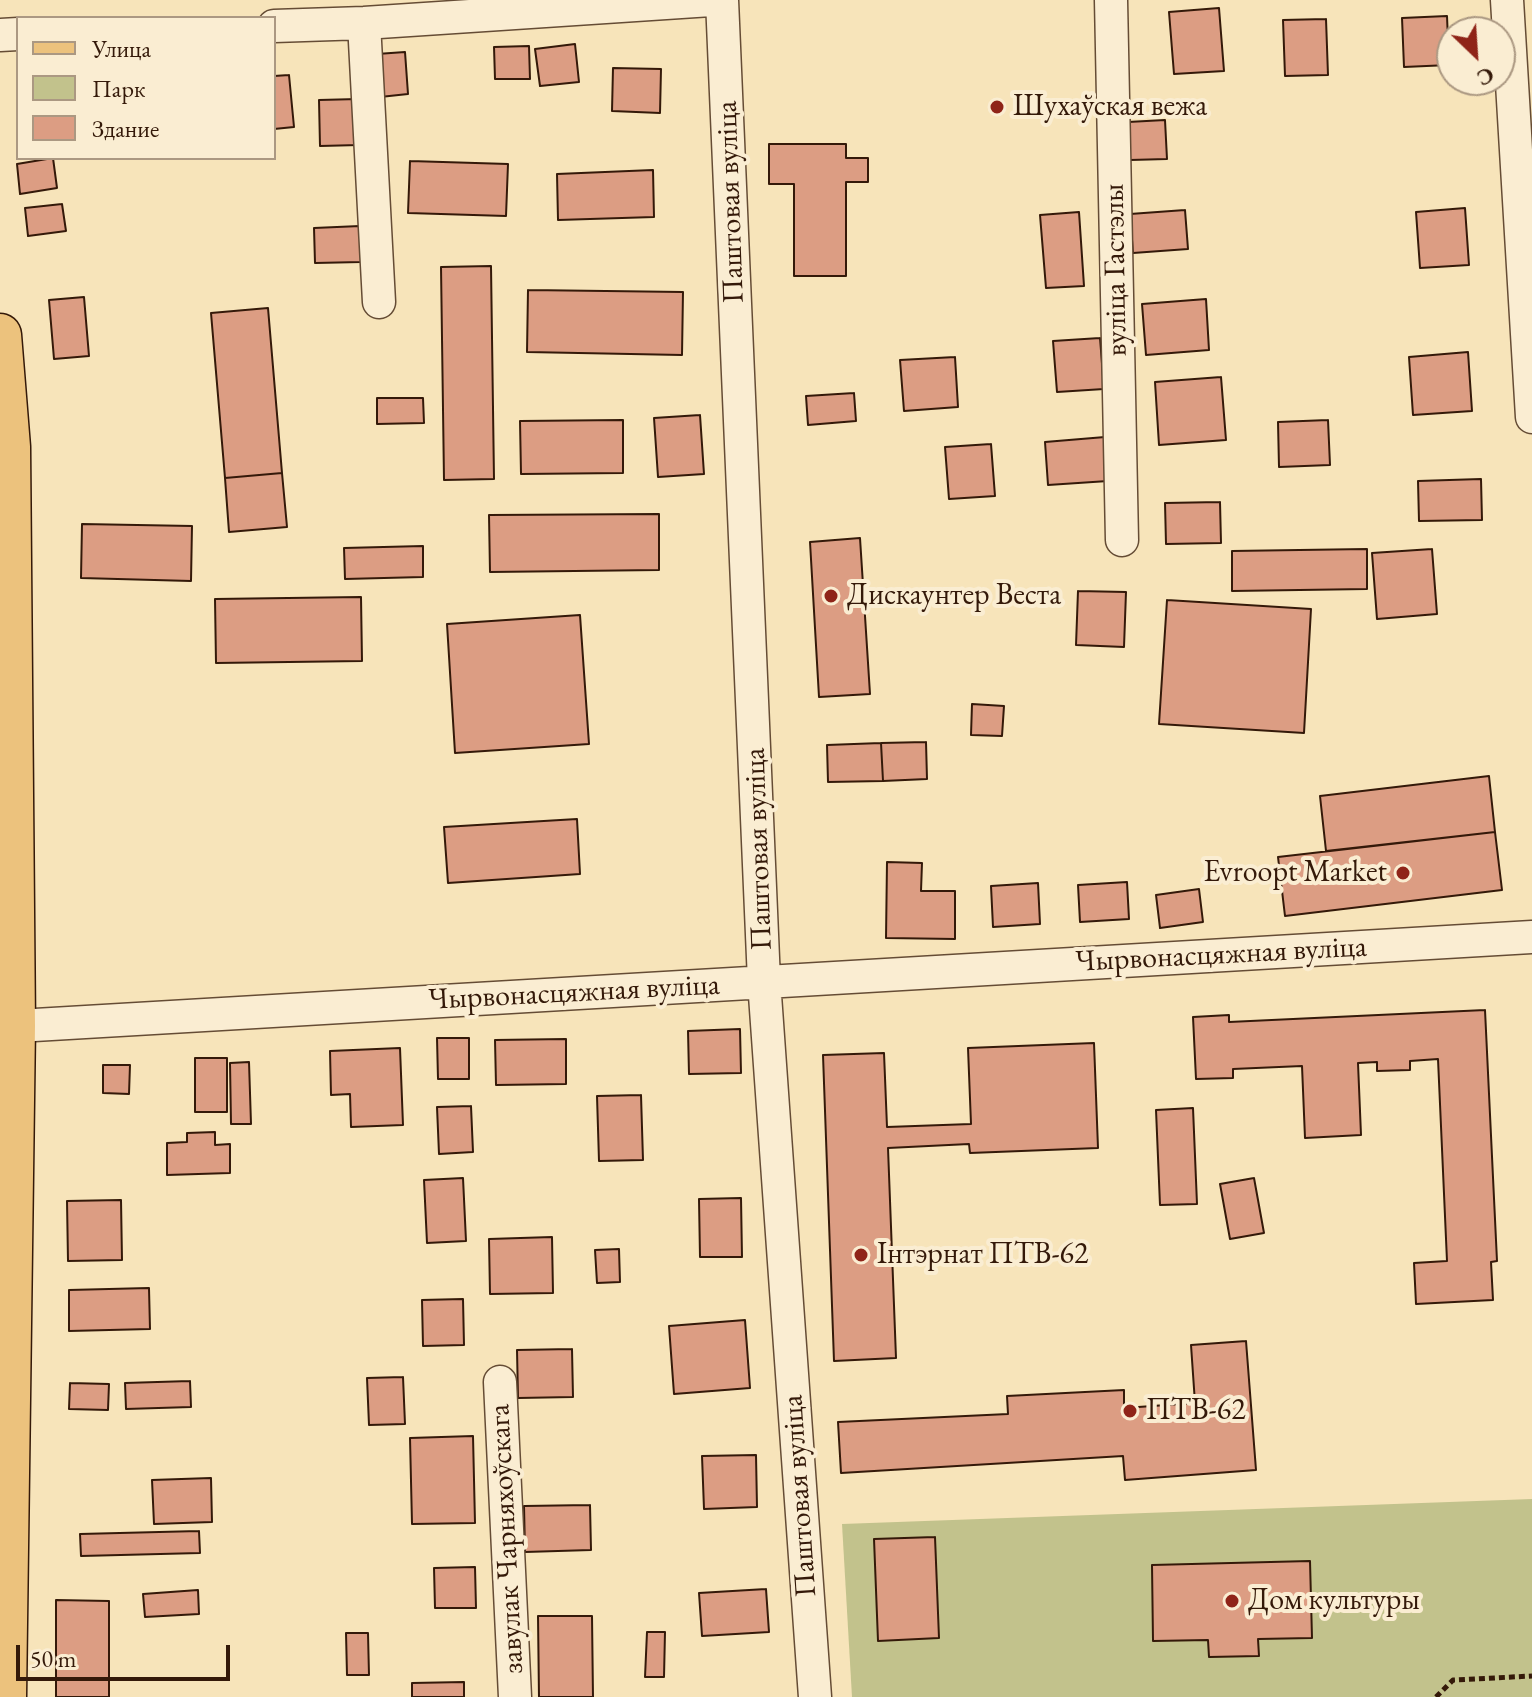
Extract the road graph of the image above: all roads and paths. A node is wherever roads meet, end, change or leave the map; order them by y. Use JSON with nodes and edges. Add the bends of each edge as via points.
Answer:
{"nodes":[{"id":1,"x":711,"y":0,"type":"edge"},
{"id":2,"x":722,"y":0,"type":"edge"},
{"id":3,"x":1111,"y":0,"type":"edge"},
{"id":4,"x":1507,"y":0,"type":"edge"},
{"id":5,"x":418,"y":10,"type":"edge"},
{"id":6,"x":364,"y":23,"type":"junction"},
{"id":7,"x":276,"y":26,"type":"edge"},
{"id":8,"x":379,"y":302,"type":"dead end"},
{"id":9,"x":0,"y":335,"type":"edge"},
{"id":10,"x":1532,"y":417,"type":"edge"},
{"id":11,"x":1122,"y":540,"type":"dead end"},
{"id":12,"x":1532,"y":937,"type":"edge"},
{"id":13,"x":764,"y":981,"type":"junction"},
{"id":14,"x":7,"y":1027,"type":"edge"},
{"id":15,"x":500,"y":1382,"type":"dead end"},
{"id":16,"x":1532,"y":1676,"type":"edge"},
{"id":17,"x":5,"y":1697,"type":"edge"},
{"id":18,"x":515,"y":1697,"type":"edge"},
{"id":19,"x":815,"y":1697,"type":"edge"},
{"id":20,"x":1436,"y":1697,"type":"edge"}],
"edges":[{"from":1,"to":5,"type":"street"},
{"from":2,"to":13,"type":"street","name":"Паштовая вуліца"},
{"from":3,"to":11,"type":"street","name":"вуліца Гастэлы"},
{"from":4,"to":10,"type":"street"},
{"from":5,"to":6,"type":"street"},
{"from":6,"to":7,"type":"street"},
{"from":6,"to":8,"type":"street"},
{"from":9,"to":14,"type":"main road","via":[[9,447]]},
{"from":12,"to":13,"type":"street","name":"Чырвонасцяжная вуліца"},
{"from":13,"to":14,"type":"street","name":"Чырвонасцяжная вуліца"},
{"from":13,"to":19,"type":"street","name":"Паштовая вуліца"},
{"from":14,"to":17,"type":"main road"},
{"from":15,"to":18,"type":"street","name":"завулак Чарняхоўскага"},
{"from":16,"to":20,"type":"path","via":[[1453,1680]]}]}
